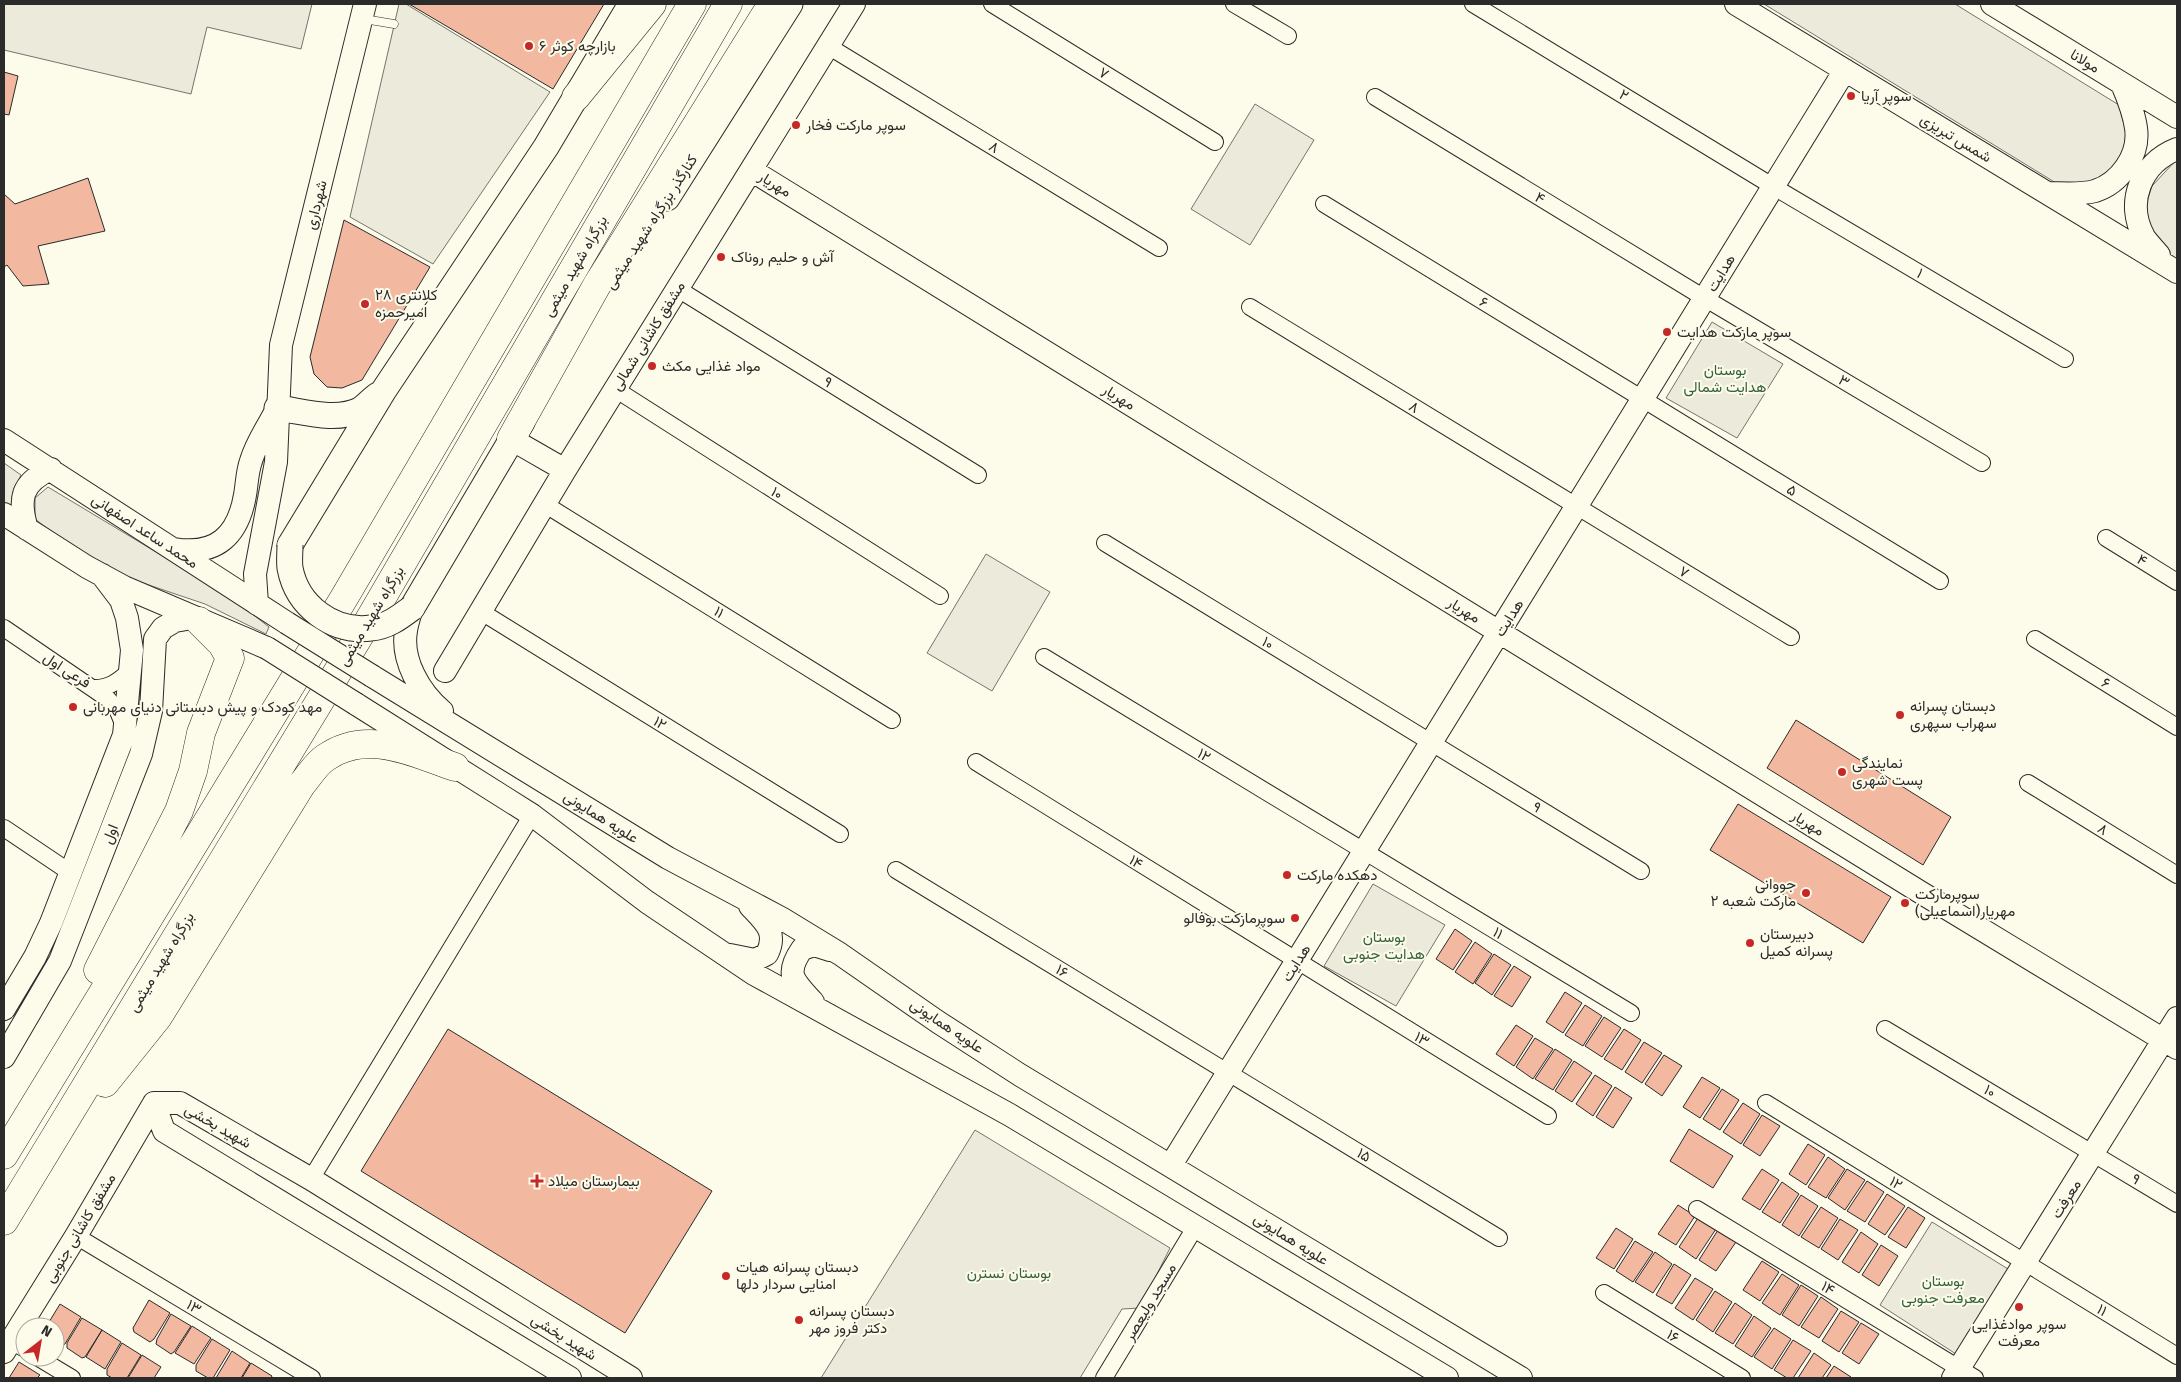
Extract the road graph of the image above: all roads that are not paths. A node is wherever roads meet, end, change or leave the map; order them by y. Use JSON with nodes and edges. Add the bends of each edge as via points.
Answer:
{"nodes":[{"id":1,"x":630,"y":4,"type":"edge"},
{"id":2,"x":652,"y":4,"type":"edge"},
{"id":3,"x":692,"y":4,"type":"edge"},
{"id":4,"x":728,"y":4,"type":"edge"},
{"id":5,"x":772,"y":4,"type":"edge"},
{"id":6,"x":790,"y":4,"type":"edge"},
{"id":7,"x":854,"y":4,"type":"edge"},
{"id":8,"x":992,"y":4,"type":"edge"},
{"id":9,"x":1234,"y":4,"type":"edge"},
{"id":10,"x":1473,"y":4,"type":"edge"},
{"id":11,"x":1736,"y":4,"type":"edge"},
{"id":12,"x":1992,"y":4,"type":"edge"},
{"id":13,"x":364,"y":11,"type":"edge"},
{"id":14,"x":394,"y":24,"type":"dead end"},
{"id":15,"x":1288,"y":36,"type":"dead end"},
{"id":16,"x":828,"y":46,"type":"junction"},
{"id":17,"x":1845,"y":70,"type":"junction"},
{"id":18,"x":2122,"y":84,"type":"junction"},
{"id":19,"x":576,"y":97,"type":"junction"},
{"id":20,"x":1375,"y":97,"type":"dead end"},
{"id":21,"x":2177,"y":117,"type":"edge"},
{"id":22,"x":1215,"y":142,"type":"dead end"},
{"id":23,"x":2177,"y":149,"type":"edge"},
{"id":24,"x":752,"y":170,"type":"junction"},
{"id":25,"x":1774,"y":186,"type":"junction"},
{"id":26,"x":2047,"y":193,"type":"junction"},
{"id":27,"x":1324,"y":204,"type":"dead end"},
{"id":28,"x":1159,"y":248,"type":"dead end"},
{"id":29,"x":2175,"y":270,"type":"edge"},
{"id":30,"x":678,"y":289,"type":"junction"},
{"id":31,"x":1706,"y":298,"type":"junction"},
{"id":32,"x":1250,"y":307,"type":"dead end"},
{"id":33,"x":2065,"y":359,"type":"dead end"},
{"id":34,"x":384,"y":390,"type":"junction"},
{"id":35,"x":615,"y":390,"type":"junction"},
{"id":36,"x":1644,"y":399,"type":"junction"},
{"id":37,"x":277,"y":408,"type":"junction"},
{"id":38,"x":511,"y":439,"type":"junction"},
{"id":39,"x":4,"y":440,"type":"edge"},
{"id":40,"x":1982,"y":463,"type":"dead end"},
{"id":41,"x":51,"y":469,"type":"junction"},
{"id":42,"x":565,"y":470,"type":"junction"},
{"id":43,"x":978,"y":475,"type":"dead end"},
{"id":44,"x":546,"y":505,"type":"junction"},
{"id":45,"x":1577,"y":507,"type":"junction"},
{"id":46,"x":4,"y":514,"type":"edge"},
{"id":47,"x":26,"y":529,"type":"junction"},
{"id":48,"x":2106,"y":538,"type":"dead end"},
{"id":49,"x":1105,"y":543,"type":"dead end"},
{"id":50,"x":174,"y":549,"type":"junction"},
{"id":51,"x":102,"y":576,"type":"junction"},
{"id":52,"x":1940,"y":582,"type":"dead end"},
{"id":53,"x":2177,"y":582,"type":"edge"},
{"id":54,"x":940,"y":596,"type":"dead end"},
{"id":55,"x":257,"y":604,"type":"junction"},
{"id":56,"x":412,"y":608,"type":"junction"},
{"id":57,"x":480,"y":611,"type":"junction"},
{"id":58,"x":196,"y":620,"type":"junction"},
{"id":59,"x":4,"y":628,"type":"edge"},
{"id":60,"x":1500,"y":632,"type":"junction"},
{"id":61,"x":1791,"y":637,"type":"dead end"},
{"id":62,"x":2035,"y":639,"type":"dead end"},
{"id":63,"x":1044,"y":657,"type":"dead end"},
{"id":64,"x":131,"y":670,"type":"junction"},
{"id":65,"x":445,"y":671,"type":"dead end"},
{"id":66,"x":372,"y":676,"type":"joint"},
{"id":67,"x":94,"y":688,"type":"junction"},
{"id":68,"x":892,"y":720,"type":"dead end"},
{"id":69,"x":2177,"y":728,"type":"edge"},
{"id":70,"x":125,"y":730,"type":"junction"},
{"id":71,"x":477,"y":740,"type":"junction"},
{"id":72,"x":1432,"y":743,"type":"junction"},
{"id":73,"x":976,"y":762,"type":"dead end"},
{"id":74,"x":455,"y":767,"type":"junction"},
{"id":75,"x":2028,"y":783,"type":"dead end"},
{"id":76,"x":532,"y":815,"type":"junction"},
{"id":77,"x":4,"y":828,"type":"edge"},
{"id":78,"x":840,"y":834,"type":"dead end"},
{"id":79,"x":1364,"y":853,"type":"junction"},
{"id":80,"x":896,"y":870,"type":"dead end"},
{"id":81,"x":1641,"y":871,"type":"dead end"},
{"id":82,"x":71,"y":873,"type":"junction"},
{"id":83,"x":2177,"y":875,"type":"edge"},
{"id":84,"x":743,"y":898,"type":"junction"},
{"id":85,"x":717,"y":950,"type":"junction"},
{"id":86,"x":840,"y":954,"type":"junction"},
{"id":87,"x":1296,"y":962,"type":"junction"},
{"id":88,"x":4,"y":1009,"type":"edge"},
{"id":89,"x":824,"y":1014,"type":"junction"},
{"id":90,"x":1631,"y":1014,"type":"dead end"},
{"id":91,"x":2177,"y":1018,"type":"edge"},
{"id":92,"x":1884,"y":1029,"type":"dead end"},
{"id":93,"x":2171,"y":1044,"type":"edge"},
{"id":94,"x":4,"y":1057,"type":"edge"},
{"id":95,"x":1228,"y":1072,"type":"junction"},
{"id":96,"x":1766,"y":1103,"type":"dead end"},
{"id":97,"x":154,"y":1104,"type":"junction"},
{"id":98,"x":1548,"y":1116,"type":"dead end"},
{"id":99,"x":5,"y":1153,"type":"edge"},
{"id":100,"x":2094,"y":1153,"type":"junction"},
{"id":101,"x":1171,"y":1165,"type":"junction"},
{"id":102,"x":35,"y":1170,"type":"junction"},
{"id":103,"x":311,"y":1179,"type":"junction"},
{"id":104,"x":2177,"y":1204,"type":"edge"},
{"id":105,"x":1697,"y":1209,"type":"dead end"},
{"id":106,"x":4,"y":1221,"type":"edge"},
{"id":107,"x":1196,"y":1226,"type":"junction"},
{"id":108,"x":76,"y":1236,"type":"junction"},
{"id":109,"x":1500,"y":1238,"type":"dead end"},
{"id":110,"x":2026,"y":1264,"type":"junction"},
{"id":111,"x":1604,"y":1293,"type":"dead end"},
{"id":112,"x":13,"y":1347,"type":"edge"},
{"id":113,"x":2177,"y":1356,"type":"edge"},
{"id":114,"x":54,"y":1367,"type":"edge"},
{"id":115,"x":620,"y":1375,"type":"edge"},
{"id":116,"x":1963,"y":1375,"type":"edge"},
{"id":117,"x":72,"y":1378,"type":"edge"},
{"id":118,"x":312,"y":1378,"type":"edge"},
{"id":119,"x":570,"y":1378,"type":"edge"},
{"id":120,"x":1104,"y":1378,"type":"edge"},
{"id":121,"x":1447,"y":1378,"type":"edge"},
{"id":122,"x":1521,"y":1378,"type":"edge"},
{"id":123,"x":1742,"y":1378,"type":"edge"}],
"edges":[{"from":1,"to":19,"type":"main road"},
{"from":2,"to":19,"type":"highway"},
{"from":3,"to":99,"type":"highway","name":"بزرگراه شهید میثمی","via":[[344,598]]},
{"from":4,"to":102,"type":"highway","name":"بزرگراه شهید میثمی","via":[[369,620]]},
{"from":5,"to":38,"type":"highway","via":[[597,285]]},
{"from":6,"to":38,"type":"main road","name":"کنارگذر بزرگراه شهید میثمی"},
{"from":7,"to":16,"type":"street","name":"مشفق کاشانی شمالی"},
{"from":8,"to":22,"type":"street","name":"۷"},
{"from":9,"to":15,"type":"street"},
{"from":10,"to":25,"type":"street","name":"۲"},
{"from":11,"to":17,"type":"street","name":"شمس تبریزی"},
{"from":12,"to":18,"type":"street","name":"مولانا"},
{"from":13,"to":14,"type":"lane"},
{"from":13,"to":37,"type":"street","name":"شهرداری","via":[[281,345]]},
{"from":16,"to":24,"type":"street","name":"مشفق کاشانی شمالی"},
{"from":16,"to":28,"type":"street","name":"۸"},
{"from":17,"to":25,"type":"street","name":"هدایت"},
{"from":17,"to":26,"type":"street","name":"شمس تبریزی"},
{"from":18,"to":21,"type":"street","name":"مولانا"},
{"from":18,"to":26,"type":"street","via":[[2137,130],[2135,150],[2126,169],[2112,182],[2094,191]]},
{"from":19,"to":34,"type":"main road"},
{"from":20,"to":31,"type":"street","name":"۴"},
{"from":23,"to":29,"type":"street","via":[[2150,166],[2140,183],[2135,202],[2137,221],[2145,239]]},
{"from":24,"to":30,"type":"street","name":"مشفق کاشانی شمالی"},
{"from":24,"to":60,"type":"street","name":"مهریار"},
{"from":25,"to":31,"type":"street","name":"هدایت"},
{"from":25,"to":33,"type":"street","name":"۱"},
{"from":26,"to":29,"type":"street","name":"شمس تبریزی"},
{"from":27,"to":36,"type":"street","name":"۶"},
{"from":30,"to":35,"type":"street","name":"مشفق کاشانی شمالی"},
{"from":30,"to":43,"type":"street","name":"۹"},
{"from":31,"to":36,"type":"street","name":"هدایت"},
{"from":31,"to":40,"type":"street","name":"۳"},
{"from":32,"to":45,"type":"street","name":"۸"},
{"from":34,"to":37,"type":"main road","via":[[360,410],[344,414],[326,415]]},
{"from":34,"to":56,"type":"main road","bridge":true,"via":[[290,545],[290,568],[297,590],[310,608],[328,621],[350,628],[372,628],[394,621]]},
{"from":35,"to":42,"type":"street","name":"مشفق کاشانی شمالی"},
{"from":35,"to":54,"type":"street","name":"۱۰"},
{"from":36,"to":45,"type":"street","name":"هدایت"},
{"from":36,"to":52,"type":"street","name":"۵"},
{"from":37,"to":50,"type":"street","via":[[250,462],[245,497],[237,521],[225,540],[209,549],[192,552]]},
{"from":37,"to":55,"type":"street","name":"شهرداری","via":[[276,462],[254,574]]},
{"from":38,"to":42,"type":"street"},
{"from":38,"to":56,"type":"main road","name":"کنارگذر بزرگراه شهید میثمی"},
{"from":39,"to":41,"type":"street","name":"محمد ساعد اصفهانی"},
{"from":41,"to":47,"type":"street","via":[[37,476],[23,493],[21,507]]},
{"from":41,"to":50,"type":"street","name":"محمد ساعد اصفهانی"},
{"from":42,"to":44,"type":"street","name":"مشفق کاشانی شمالی"},
{"from":44,"to":57,"type":"street","name":"مشفق کاشانی شمالی"},
{"from":44,"to":68,"type":"street","name":"۱۱"},
{"from":45,"to":60,"type":"street","name":"هدایت"},
{"from":45,"to":61,"type":"street","name":"۷"},
{"from":46,"to":47,"type":"street"},
{"from":47,"to":51,"type":"street"},
{"from":48,"to":53,"type":"street","name":"۴"},
{"from":49,"to":72,"type":"street","name":"۱۰"},
{"from":50,"to":55,"type":"street","name":"محمد ساعد اصفهانی"},
{"from":51,"to":58,"type":"street"},
{"from":51,"to":64,"type":"street","name":"اول","via":[[121,600],[127,618],[132,650]]},
{"from":55,"to":66,"type":"street","name":"محمد ساعد اصفهانی","bridge":true},
{"from":56,"to":71,"type":"street","via":[[405,632],[406,654],[415,677],[433,704]]},
{"from":57,"to":65,"type":"street","name":"مشفق کاشانی شمالی"},
{"from":57,"to":78,"type":"street","name":"۱۲"},
{"from":58,"to":74,"type":"street","bridge":true,"via":[[267,648]]},
{"from":58,"to":94,"type":"street","name":"اول","via":[[174,621],[163,628],[155,640],[151,711],[138,762],[60,961]]},
{"from":58,"to":99,"type":"highway","via":[[222,644],[230,658],[201,733],[179,811]]},
{"from":59,"to":67,"type":"street","name":"فرعی اول"},
{"from":60,"to":72,"type":"street","name":"هدایت"},
{"from":60,"to":93,"type":"street","name":"مهریار"},
{"from":62,"to":69,"type":"street","name":"۶"},
{"from":63,"to":79,"type":"street","name":"۱۲"},
{"from":64,"to":67,"type":"street","name":"فرعی اول","via":[[114,684]]},
{"from":64,"to":70,"type":"street","name":"اول"},
{"from":66,"to":71,"type":"street","name":"علویه همایونی"},
{"from":67,"to":70,"type":"street","via":[[117,709]]},
{"from":70,"to":82,"type":"street","name":"اول"},
{"from":71,"to":84,"type":"street","name":"علویه همایونی","via":[[668,858]]},
{"from":72,"to":79,"type":"street","name":"هدایت"},
{"from":72,"to":81,"type":"street","name":"۹"},
{"from":73,"to":87,"type":"street","name":"۱۴"},
{"from":74,"to":76,"type":"street"},
{"from":74,"to":102,"type":"highway","via":[[376,742],[324,758],[302,784],[158,1017]]},
{"from":75,"to":83,"type":"street","name":"۸"},
{"from":76,"to":85,"type":"street"},
{"from":76,"to":103,"type":"street"},
{"from":77,"to":82,"type":"street"},
{"from":79,"to":87,"type":"street","name":"هدایت"},
{"from":79,"to":90,"type":"street","name":"۱۱"},
{"from":80,"to":95,"type":"street","name":"۱۶"},
{"from":82,"to":88,"type":"street","name":"اول","via":[[35,956]]},
{"from":84,"to":85,"type":"street","via":[[770,931],[772,943],[767,954],[755,960]]},
{"from":84,"to":86,"type":"street","name":"علویه همایونی"},
{"from":85,"to":89,"type":"street"},
{"from":86,"to":89,"type":"street","via":[[814,945],[802,949],[792,963],[792,974],[798,986]]},
{"from":86,"to":101,"type":"street","name":"علویه همایونی","via":[[938,1022]]},
{"from":87,"to":95,"type":"street","name":"هدایت"},
{"from":87,"to":98,"type":"street","name":"۱۳"},
{"from":89,"to":107,"type":"street","via":[[1010,1114]]},
{"from":91,"to":93,"type":"street","name":"معرفت"},
{"from":92,"to":100,"type":"street","name":"۱۰"},
{"from":93,"to":100,"type":"street","name":"معرفت"},
{"from":95,"to":101,"type":"street","name":"هدایت"},
{"from":95,"to":109,"type":"street","name":"۱۵"},
{"from":96,"to":110,"type":"street","name":"۱۲"},
{"from":97,"to":103,"type":"street","name":"شهید بخشی","via":[[180,1103]]},
{"from":97,"to":108,"type":"street","name":"مشفق کاشانی جنوبی"},
{"from":97,"to":119,"type":"street","name":"شهید بخشی","via":[[164,1131]]},
{"from":100,"to":104,"type":"street","name":"۹"},
{"from":100,"to":110,"type":"street","name":"معرفت"},
{"from":101,"to":122,"type":"street","name":"علویه همایونی"},
{"from":102,"to":106,"type":"highway","name":"بزرگراه شهید میثمی"},
{"from":103,"to":115,"type":"street","name":"شهید بخشی"},
{"from":105,"to":116,"type":"street","name":"۱۴"},
{"from":107,"to":120,"type":"street","name":"مسجد ولیعصر"},
{"from":107,"to":121,"type":"street"},
{"from":108,"to":112,"type":"street","name":"مشفق کاشانی جنوبی"},
{"from":108,"to":118,"type":"street","name":"۱۳"},
{"from":110,"to":113,"type":"street","name":"۱۱"},
{"from":110,"to":116,"type":"street","name":"معرفت"},
{"from":111,"to":123,"type":"street","name":"۱۶"},
{"from":114,"to":117,"type":"street"}]}
